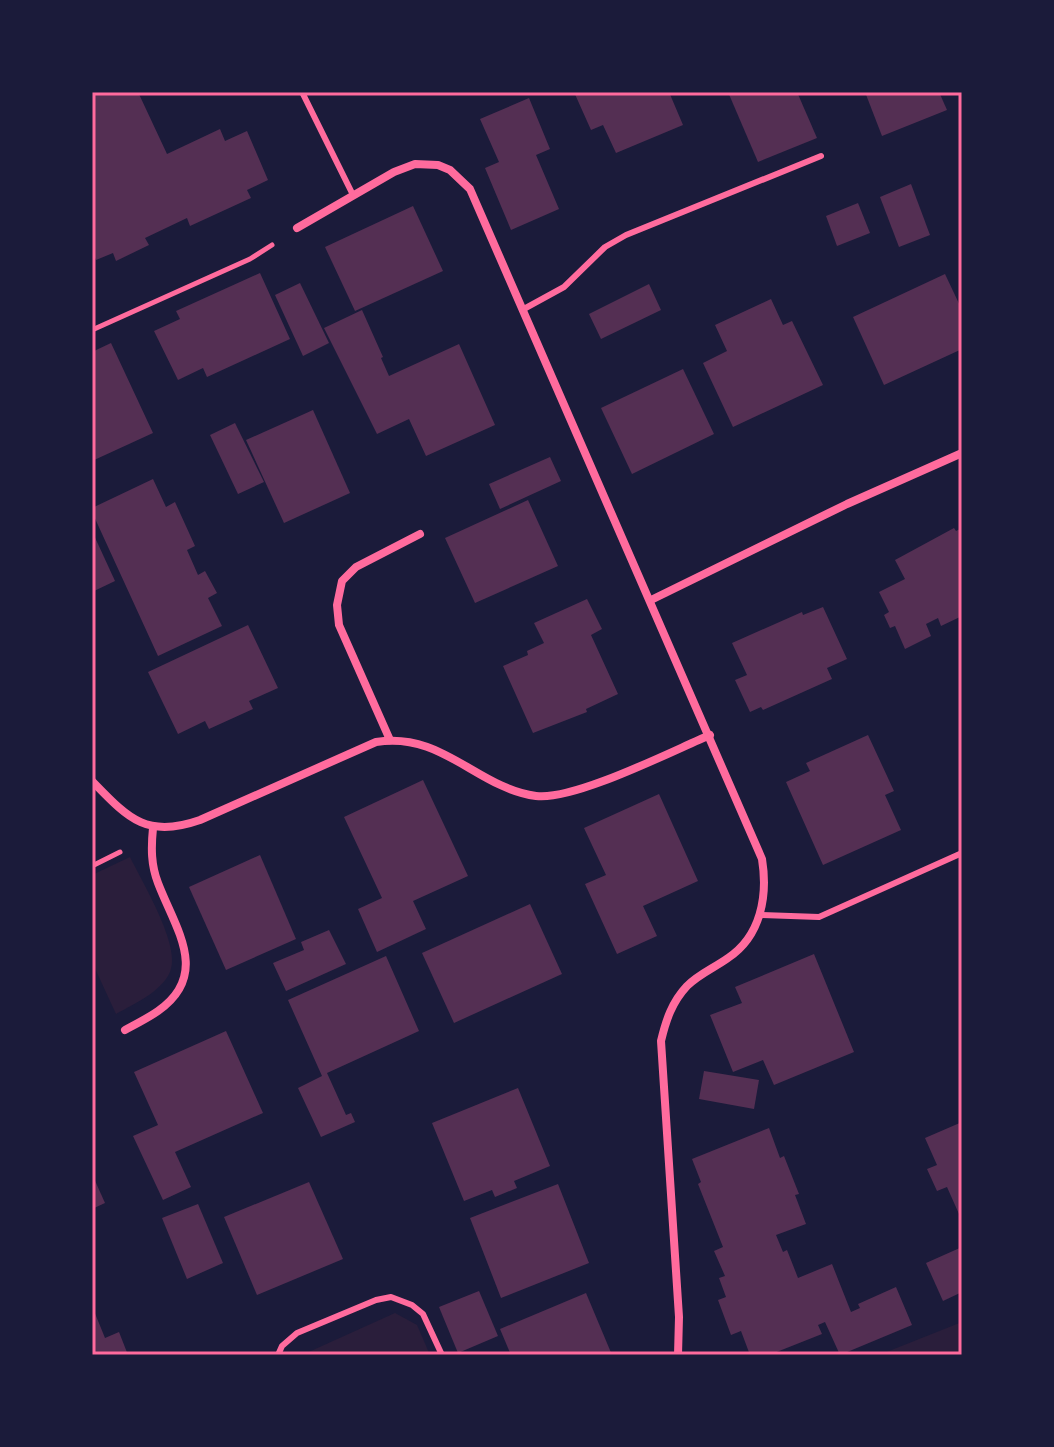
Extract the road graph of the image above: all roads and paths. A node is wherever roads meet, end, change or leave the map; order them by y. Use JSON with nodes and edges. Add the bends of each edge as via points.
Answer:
{"nodes":[{"id":1,"x":302,"y":92,"type":"edge"},
{"id":2,"x":821,"y":156,"type":"dead end"},
{"id":3,"x":353,"y":195,"type":"junction"},
{"id":4,"x":297,"y":228,"type":"joint"},
{"id":5,"x":522,"y":310,"type":"junction"},
{"id":6,"x":92,"y":330,"type":"edge"},
{"id":7,"x":962,"y":453,"type":"edge"},
{"id":8,"x":420,"y":534,"type":"dead end"},
{"id":9,"x":651,"y":600,"type":"junction"},
{"id":10,"x":710,"y":735,"type":"junction"},
{"id":11,"x":390,"y":740,"type":"junction"},
{"id":12,"x":92,"y":781,"type":"edge"},
{"id":13,"x":153,"y":828,"type":"junction"},
{"id":14,"x":962,"y":853,"type":"edge"},
{"id":15,"x":760,"y":915,"type":"junction"},
{"id":16,"x":125,"y":1030,"type":"dead end"},
{"id":17,"x":278,"y":1355,"type":"edge"},
{"id":18,"x":442,"y":1355,"type":"edge"},
{"id":19,"x":678,"y":1355,"type":"edge"}],
"edges":[{"from":1,"to":3,"type":"lane"},
{"from":2,"to":5,"type":"lane","via":[[626,235],[605,247],[564,287]]},
{"from":3,"to":4,"type":"street"},
{"from":3,"to":5,"type":"street","via":[[415,164],[450,170],[477,202]]},
{"from":4,"to":6,"type":"path","via":[[250,259]]},
{"from":5,"to":9,"type":"street"},
{"from":7,"to":9,"type":"street"},
{"from":8,"to":11,"type":"street","via":[[356,567],[342,581],[337,605],[339,625]]},
{"from":9,"to":10,"type":"street"},
{"from":10,"to":11,"type":"street","via":[[574,791],[539,797],[508,787],[434,748]]},
{"from":10,"to":15,"type":"street","via":[[762,859]]},
{"from":11,"to":13,"type":"street","via":[[182,827]]},
{"from":12,"to":13,"type":"street","via":[[130,818]]},
{"from":13,"to":16,"type":"street","via":[[153,867],[185,945],[187,965],[167,1003]]},
{"from":14,"to":15,"type":"lane","via":[[819,917]]},
{"from":15,"to":19,"type":"street","via":[[742,947],[678,996],[661,1041]]},
{"from":17,"to":18,"type":"lane","via":[[297,1333],[391,1297],[423,1314]]}]}
